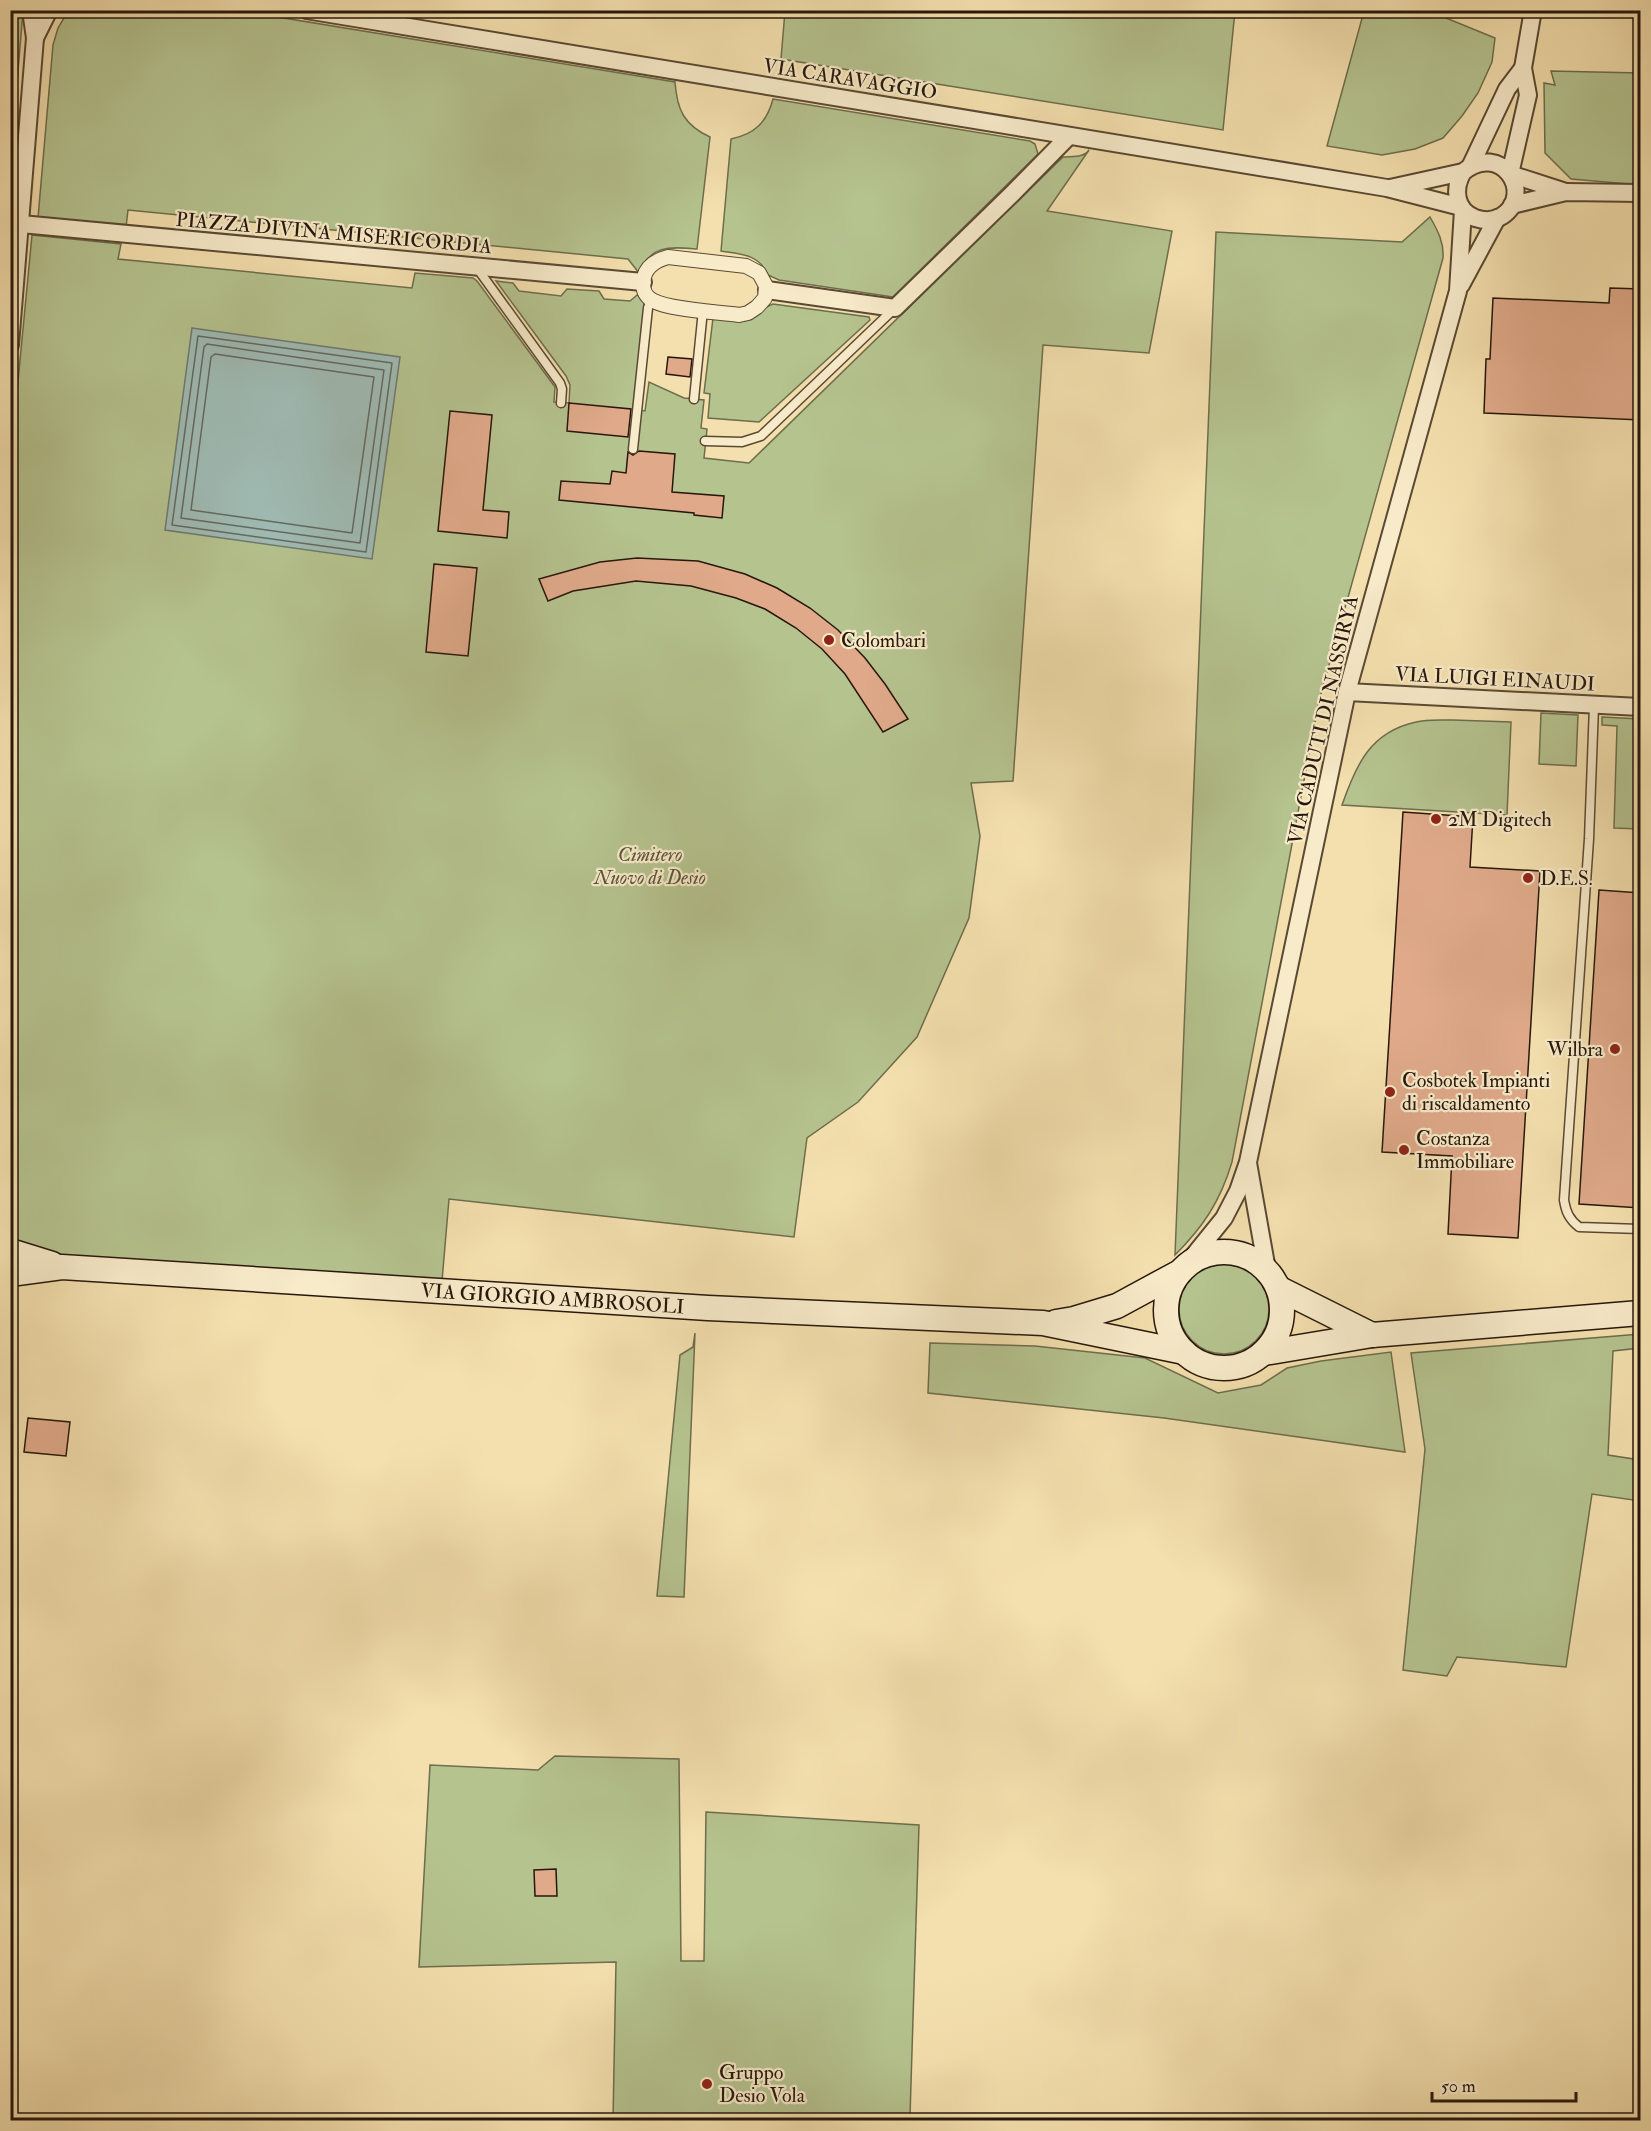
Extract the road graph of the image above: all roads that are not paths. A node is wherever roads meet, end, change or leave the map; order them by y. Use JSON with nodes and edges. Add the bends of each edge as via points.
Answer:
{"nodes":[{"id":1,"x":31,"y":10,"type":"edge"},
{"id":2,"x":49,"y":10,"type":"edge"},
{"id":3,"x":306,"y":10,"type":"edge"},
{"id":4,"x":1533,"y":10,"type":"edge"},
{"id":5,"x":35,"y":38,"type":"junction"},
{"id":6,"x":1523,"y":68,"type":"junction"},
{"id":7,"x":1068,"y":136,"type":"junction"},
{"id":8,"x":1467,"y":169,"type":"junction"},
{"id":9,"x":1510,"y":174,"type":"junction"},
{"id":10,"x":1387,"y":188,"type":"junction"},
{"id":11,"x":1566,"y":192,"type":"junction"},
{"id":12,"x":1641,"y":193,"type":"edge"},
{"id":13,"x":1512,"y":205,"type":"junction"},
{"id":14,"x":1462,"y":209,"type":"junction"},
{"id":15,"x":1497,"y":218,"type":"junction"},
{"id":16,"x":21,"y":224,"type":"junction"},
{"id":17,"x":476,"y":268,"type":"junction"},
{"id":18,"x":643,"y":282,"type":"junction"},
{"id":19,"x":767,"y":290,"type":"junction"},
{"id":20,"x":1458,"y":291,"type":"junction"},
{"id":21,"x":651,"y":300,"type":"junction"},
{"id":22,"x":895,"y":308,"type":"junction"},
{"id":23,"x":703,"y":310,"type":"junction"},
{"id":24,"x":10,"y":345,"type":"edge"},
{"id":25,"x":694,"y":399,"type":"dead end"},
{"id":26,"x":561,"y":403,"type":"dead end"},
{"id":27,"x":705,"y":441,"type":"dead end"},
{"id":28,"x":633,"y":449,"type":"dead end"},
{"id":29,"x":1347,"y":692,"type":"junction"},
{"id":30,"x":1594,"y":706,"type":"junction"},
{"id":31,"x":1641,"y":707,"type":"edge"},
{"id":32,"x":1248,"y":1162,"type":"junction"},
{"id":33,"x":1641,"y":1229,"type":"edge"},
{"id":34,"x":10,"y":1251,"type":"edge"},
{"id":35,"x":62,"y":1267,"type":"junction"},
{"id":36,"x":1182,"y":1269,"type":"junction"},
{"id":37,"x":10,"y":1274,"type":"edge"},
{"id":38,"x":1273,"y":1279,"type":"junction"},
{"id":39,"x":1641,"y":1313,"type":"edge"},
{"id":40,"x":1043,"y":1323,"type":"junction"},
{"id":41,"x":1372,"y":1335,"type":"junction"},
{"id":42,"x":1184,"y":1352,"type":"junction"},
{"id":43,"x":1263,"y":1353,"type":"junction"}],
"edges":[{"from":1,"to":5,"type":"street"},
{"from":2,"to":5,"type":"street"},
{"from":3,"to":7,"type":"street","name":"VIA CARAVAGGIO"},
{"from":4,"to":6,"type":"street"},
{"from":5,"to":16,"type":"street"},
{"from":6,"to":8,"type":"street","via":[[1507,89]]},
{"from":6,"to":9,"type":"street","via":[[1528,95]]},
{"from":7,"to":10,"type":"street","name":"VIA CARAVAGGIO"},
{"from":7,"to":22,"type":"street"},
{"from":8,"to":9,"type":"street","via":[[1488,161]]},
{"from":8,"to":10,"type":"street","name":"VIA CARAVAGGIO"},
{"from":8,"to":14,"type":"street","via":[[1456,189]]},
{"from":9,"to":11,"type":"street"},
{"from":9,"to":13,"type":"street","via":[[1515,189]]},
{"from":10,"to":14,"type":"street","name":"VIA CARAVAGGIO"},
{"from":11,"to":12,"type":"street"},
{"from":11,"to":13,"type":"street"},
{"from":13,"to":15,"type":"street"},
{"from":14,"to":15,"type":"street","via":[[1479,220]]},
{"from":14,"to":20,"type":"street","name":"VIA CADUTI DI NASSIRYA"},
{"from":15,"to":20,"type":"street","name":"VIA CADUTI DI NASSIRYA"},
{"from":16,"to":17,"type":"street","name":"PIAZZA DIVINA MISERICORDIA"},
{"from":16,"to":24,"type":"street"},
{"from":17,"to":18,"type":"street","name":"PIAZZA DIVINA MISERICORDIA"},
{"from":17,"to":26,"type":"lane","via":[[560,383]]},
{"from":18,"to":19,"type":"street","via":[[653,262],[668,257],[746,266],[759,273]]},
{"from":18,"to":21,"type":"street"},
{"from":19,"to":22,"type":"street"},
{"from":19,"to":23,"type":"street","via":[[758,307],[748,313]]},
{"from":20,"to":29,"type":"street","name":"VIA CADUTI DI NASSIRYA"},
{"from":21,"to":23,"type":"street"},
{"from":21,"to":28,"type":"lane"},
{"from":22,"to":27,"type":"lane","via":[[761,436],[742,442]]},
{"from":23,"to":25,"type":"lane"},
{"from":29,"to":30,"type":"street","name":"VIA LUIGI EINAUDI"},
{"from":29,"to":32,"type":"street","name":"VIA CADUTI DI NASSIRYA"},
{"from":30,"to":31,"type":"street","name":"VIA LUIGI EINAUDI"},
{"from":30,"to":33,"type":"lane","via":[[1564,1200],[1566,1212],[1579,1227]]},
{"from":32,"to":36,"type":"street","name":"VIA CADUTI DI NASSIRYA","via":[[1224,1218]]},
{"from":32,"to":38,"type":"street","name":"VIA CADUTI DI NASSIRYA"},
{"from":34,"to":35,"type":"main road","name":"VIA GIORGIO AMBROSOLI"},
{"from":35,"to":37,"type":"main road","name":"VIA GIORGIO AMBROSOLI"},
{"from":35,"to":40,"type":"main road","name":"VIA GIORGIO AMBROSOLI","via":[[708,1308]]},
{"from":36,"to":38,"type":"main road","via":[[1202,1255],[1219,1251],[1253,1259]]},
{"from":36,"to":40,"type":"main road","name":"VIA GIORGIO AMBROSOLI","via":[[1117,1306],[1074,1319]]},
{"from":36,"to":42,"type":"main road","via":[[1168,1292],[1166,1314],[1171,1335]]},
{"from":38,"to":41,"type":"main road"},
{"from":38,"to":43,"type":"main road","via":[[1282,1305],[1281,1323],[1275,1339]]},
{"from":39,"to":41,"type":"main road"},
{"from":40,"to":42,"type":"main road","name":"VIA GIORGIO AMBROSOLI"},
{"from":41,"to":43,"type":"main road"},
{"from":42,"to":43,"type":"main road","via":[[1198,1362],[1232,1368]]}]}
